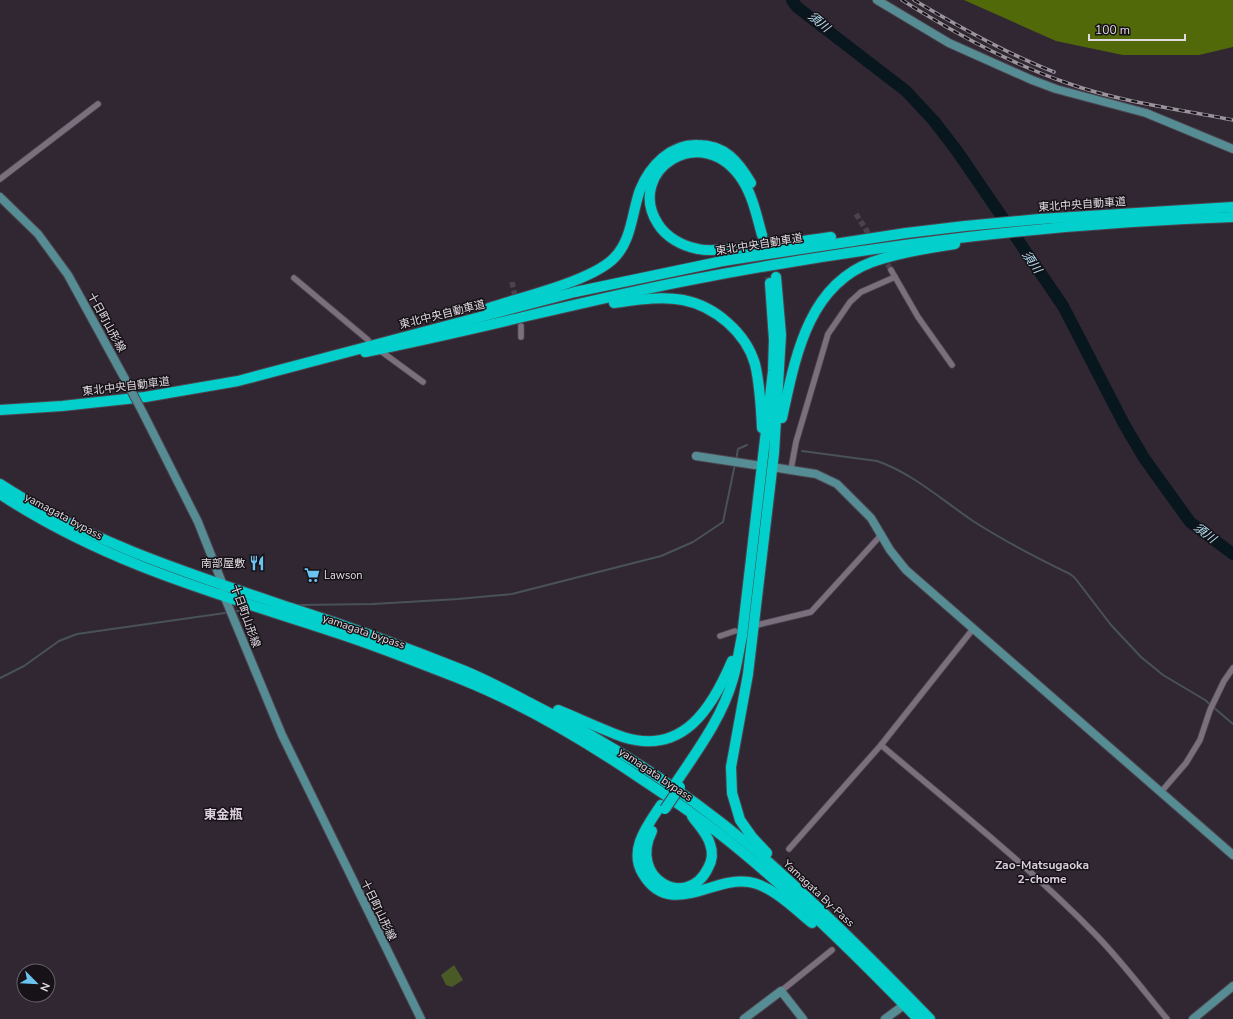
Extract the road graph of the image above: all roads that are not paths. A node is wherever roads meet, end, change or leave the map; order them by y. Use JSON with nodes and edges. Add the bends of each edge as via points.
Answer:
{"nodes":[{"id":1,"x":877,"y":0,"type":"edge"},
{"id":2,"x":98,"y":104,"type":"dead end"},
{"id":3,"x":1233,"y":149,"type":"edge"},
{"id":4,"x":0,"y":180,"type":"edge"},
{"id":5,"x":0,"y":197,"type":"edge"},
{"id":6,"x":1233,"y":207,"type":"edge"},
{"id":7,"x":1233,"y":217,"type":"edge"},
{"id":8,"x":1078,"y":221,"type":"junction"},
{"id":9,"x":905,"y":230,"type":"junction"},
{"id":10,"x":913,"y":247,"type":"junction"},
{"id":11,"x":891,"y":270,"type":"tunnel mouth"},
{"id":12,"x":895,"y":277,"type":"junction"},
{"id":13,"x":294,"y":278,"type":"dead end"},
{"id":14,"x":521,"y":326,"type":"tunnel mouth"},
{"id":15,"x":521,"y":337,"type":"dead end"},
{"id":16,"x":372,"y":342,"type":"junction"},
{"id":17,"x":418,"y":342,"type":"junction"},
{"id":18,"x":382,"y":352,"type":"dead end"},
{"id":19,"x":300,"y":366,"type":"junction"},
{"id":20,"x":952,"y":366,"type":"dead end"},
{"id":21,"x":423,"y":382,"type":"dead end"},
{"id":22,"x":0,"y":410,"type":"edge"},
{"id":23,"x":763,"y":452,"type":"junction"},
{"id":24,"x":774,"y":453,"type":"junction"},
{"id":25,"x":696,"y":456,"type":"dead end"},
{"id":26,"x":755,"y":465,"type":"dead end"},
{"id":27,"x":778,"y":468,"type":"dead end"},
{"id":28,"x":792,"y":469,"type":"junction"},
{"id":29,"x":0,"y":484,"type":"edge"},
{"id":30,"x":0,"y":494,"type":"edge"},
{"id":31,"x":882,"y":534,"type":"junction"},
{"id":32,"x":223,"y":585,"type":"junction"},
{"id":33,"x":225,"y":598,"type":"junction"},
{"id":34,"x":755,"y":626,"type":"junction"},
{"id":35,"x":973,"y":629,"type":"junction"},
{"id":36,"x":739,"y":634,"type":"junction"},
{"id":37,"x":720,"y":636,"type":"dead end"},
{"id":38,"x":1233,"y":668,"type":"edge"},
{"id":39,"x":488,"y":681,"type":"junction"},
{"id":40,"x":881,"y":745,"type":"junction"},
{"id":41,"x":678,"y":785,"type":"junction"},
{"id":42,"x":1162,"y":792,"type":"junction"},
{"id":43,"x":663,"y":807,"type":"junction"},
{"id":44,"x":688,"y":811,"type":"junction"},
{"id":45,"x":789,"y":849,"type":"dead end"},
{"id":46,"x":1233,"y":855,"type":"edge"},
{"id":47,"x":842,"y":930,"type":"junction"},
{"id":48,"x":832,"y":950,"type":"dead end"},
{"id":49,"x":867,"y":967,"type":"junction"},
{"id":50,"x":1233,"y":986,"type":"edge"},
{"id":51,"x":781,"y":991,"type":"junction"},
{"id":52,"x":904,"y":1005,"type":"junction"},
{"id":53,"x":421,"y":1019,"type":"edge"},
{"id":54,"x":744,"y":1019,"type":"edge"},
{"id":55,"x":803,"y":1019,"type":"edge"},
{"id":56,"x":885,"y":1019,"type":"edge"},
{"id":57,"x":918,"y":1019,"type":"edge"},
{"id":58,"x":930,"y":1019,"type":"edge"},
{"id":59,"x":1167,"y":1019,"type":"edge"},
{"id":60,"x":1192,"y":1019,"type":"edge"}],
"edges":[{"from":1,"to":3,"type":"street","via":[[944,40],[999,67],[1056,89],[1146,113]]},
{"from":2,"to":4,"type":"street"},
{"from":5,"to":32,"type":"street","name":"十日町山形線","bridge":true,"via":[[38,234],[68,275],[143,413],[198,522]]},
{"from":6,"to":8,"type":"highway","name":"東北中央自動車道"},
{"from":7,"to":8,"type":"highway"},
{"from":8,"to":9,"type":"highway","name":"東北中央自動車道"},
{"from":8,"to":10,"type":"highway"},
{"from":9,"to":16,"type":"highway","name":"東北中央自動車道","via":[[653,275]]},
{"from":9,"to":16,"type":"highway","via":[[714,250],[698,249],[678,242],[662,230],[652,214],[650,193],[657,174],[668,161],[683,153],[702,152],[719,157],[733,168],[743,181],[765,236],[754,187],[741,165],[726,151],[707,145],[688,144],[669,152],[652,168],[640,190],[626,238],[615,257],[595,271],[578,280]]},
{"from":10,"to":17,"type":"highway","name":"東北中央自動車道","via":[[838,254],[684,281]]},
{"from":10,"to":24,"type":"highway","via":[[871,262],[849,274],[830,290],[813,312],[803,336]]},
{"from":11,"to":12,"type":"street"},
{"from":12,"to":20,"type":"street","via":[[918,317]]},
{"from":12,"to":28,"type":"street","via":[[861,292],[850,302],[828,334],[796,442]]},
{"from":13,"to":16,"type":"street"},
{"from":14,"to":15,"type":"street"},
{"from":16,"to":19,"type":"highway","name":"東北中央自動車道"},
{"from":17,"to":19,"type":"highway","name":"東北中央自動車道"},
{"from":17,"to":23,"type":"highway","via":[[474,334],[585,308],[641,300],[677,300],[696,304],[724,320],[735,330],[749,350],[759,383]]},
{"from":18,"to":21,"type":"street"},
{"from":19,"to":22,"type":"highway","name":"東北中央自動車道","via":[[238,381],[145,397]]},
{"from":23,"to":24,"type":"highway","via":[[773,371],[773,278],[781,335]]},
{"from":23,"to":36,"type":"highway"},
{"from":24,"to":34,"type":"highway"},
{"from":25,"to":26,"type":"street"},
{"from":27,"to":28,"type":"street"},
{"from":28,"to":31,"type":"street","via":[[816,474],[837,484],[871,518]]},
{"from":29,"to":32,"type":"highway","name":"yamagata bypass","via":[[81,530]]},
{"from":30,"to":33,"type":"highway","name":"yamagata bypass","via":[[41,519],[116,558]]},
{"from":31,"to":34,"type":"street","via":[[810,612]]},
{"from":31,"to":35,"type":"street","via":[[890,550],[906,570]]},
{"from":32,"to":33,"type":"street","name":"十日町山形線"},
{"from":32,"to":39,"type":"highway","name":"yamagata bypass","via":[[340,624]]},
{"from":33,"to":44,"type":"highway","name":"yamagata bypass","via":[[339,634],[466,681],[569,732]]},
{"from":33,"to":53,"type":"street","name":"十日町山形線","via":[[282,735]]},
{"from":34,"to":41,"type":"highway","via":[[722,721]]},
{"from":34,"to":47,"type":"highway","via":[[731,767],[732,793],[740,820],[761,848],[828,910]]},
{"from":35,"to":40,"type":"street"},
{"from":35,"to":42,"type":"street"},
{"from":36,"to":37,"type":"street"},
{"from":36,"to":39,"type":"highway","via":[[723,682],[707,710],[692,726],[660,741],[624,737]]},
{"from":36,"to":41,"type":"highway","via":[[733,679],[723,705],[711,731]]},
{"from":38,"to":42,"type":"street","via":[[1210,710],[1200,740],[1186,764]]},
{"from":39,"to":47,"type":"highway","name":"yamagata bypass","via":[[593,736],[678,792],[747,844]]},
{"from":40,"to":45,"type":"street"},
{"from":40,"to":59,"type":"street","via":[[1010,853],[1072,911],[1098,937]]},
{"from":41,"to":43,"type":"highway"},
{"from":42,"to":46,"type":"street"},
{"from":43,"to":44,"type":"highway","via":[[647,842],[646,854],[648,866],[657,880],[670,887],[683,888],[695,884],[705,875],[711,863],[712,852],[707,835]]},
{"from":43,"to":49,"type":"highway","via":[[639,842],[637,853],[642,872],[653,887],[664,893],[677,895],[693,894],[736,882],[750,882],[776,893]]},
{"from":44,"to":49,"type":"highway","name":"Yamagata By-Pass","via":[[742,851]]},
{"from":47,"to":58,"type":"highway","name":"Yamagata By-Pass"},
{"from":48,"to":51,"type":"street"},
{"from":49,"to":52,"type":"highway","name":"Yamagata By-Pass"},
{"from":50,"to":60,"type":"street"},
{"from":51,"to":54,"type":"street"},
{"from":51,"to":55,"type":"street"},
{"from":52,"to":56,"type":"street"},
{"from":52,"to":57,"type":"highway","name":"Yamagata By-Pass"}]}
